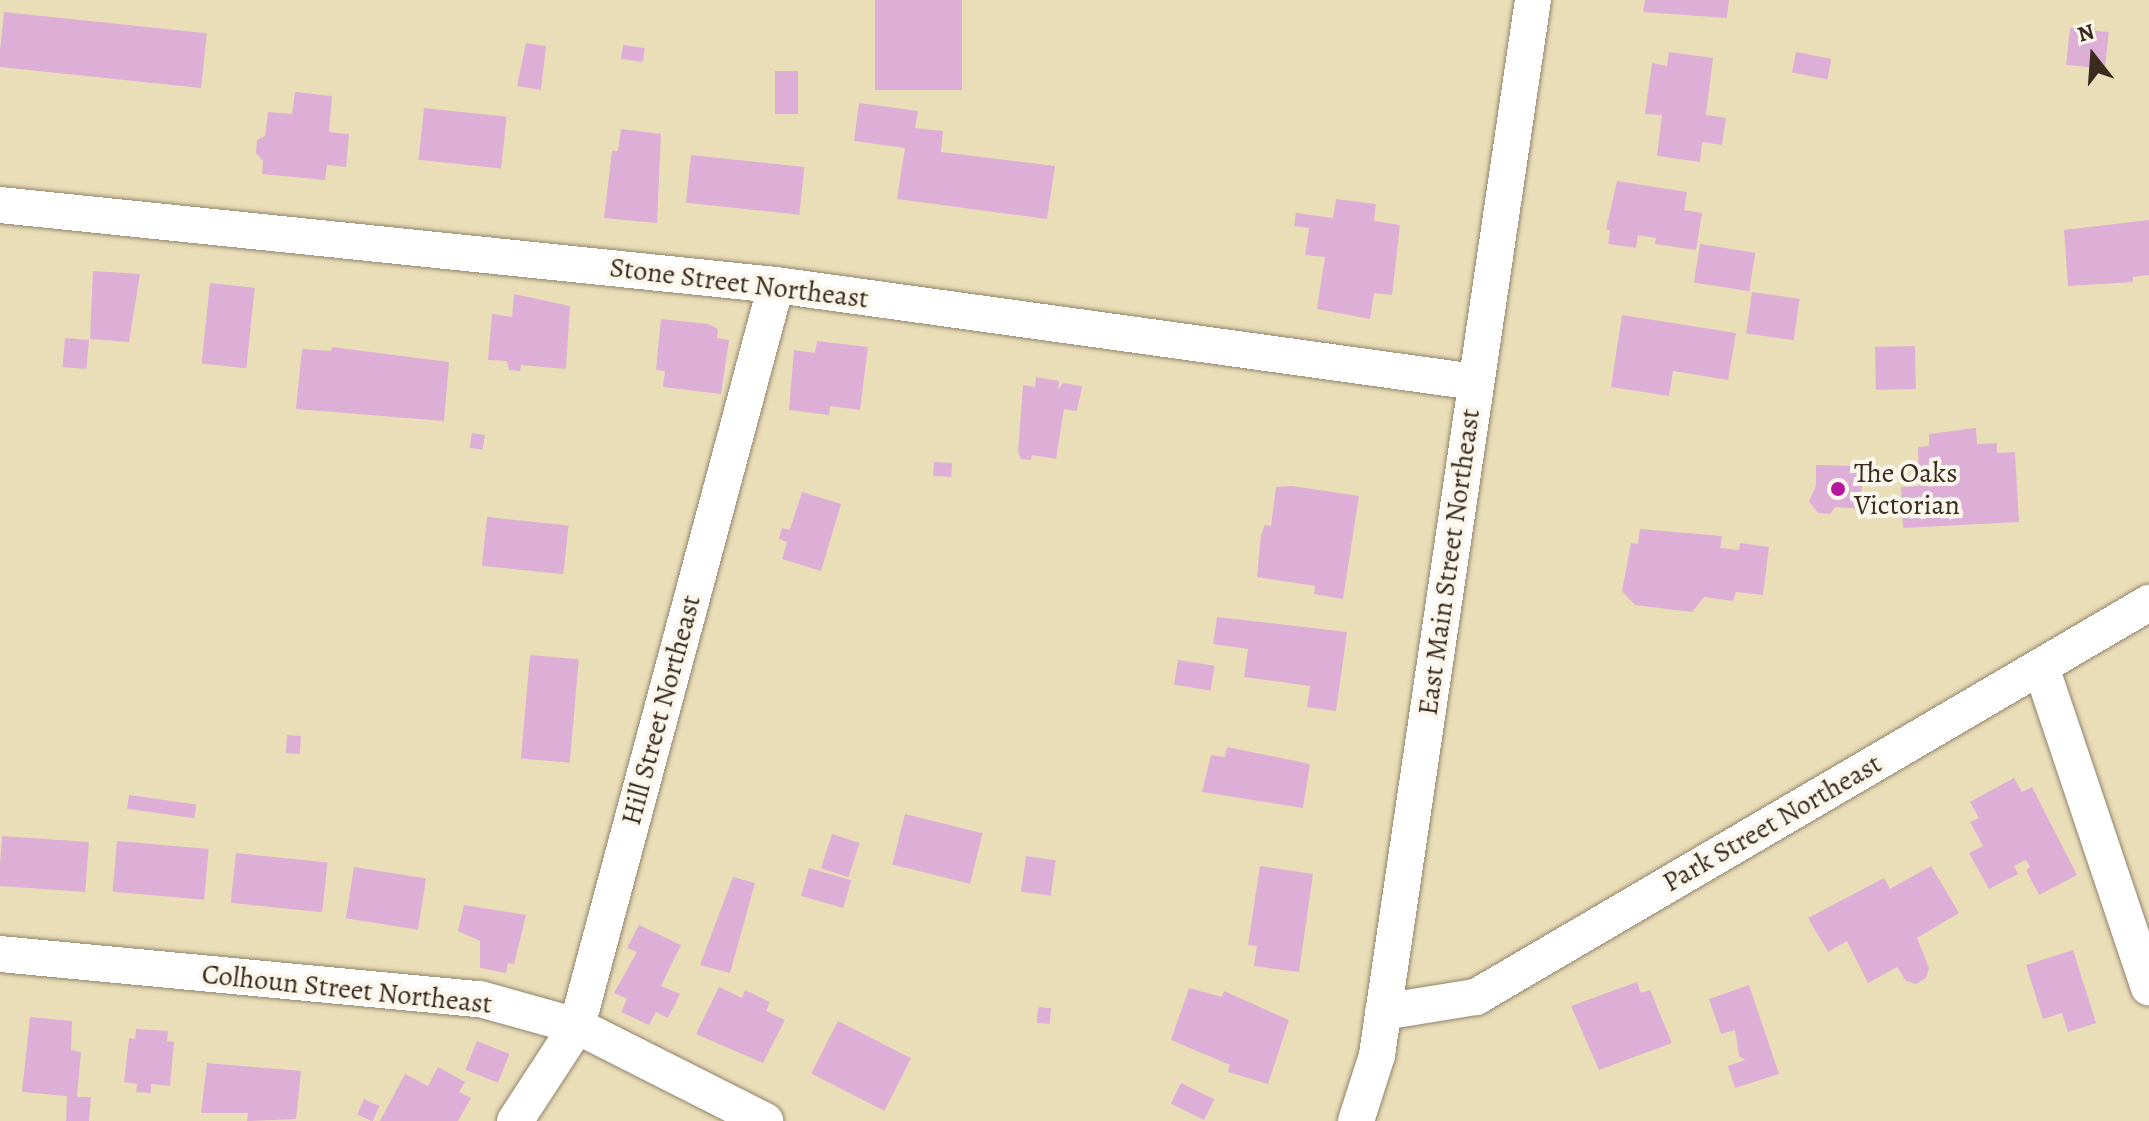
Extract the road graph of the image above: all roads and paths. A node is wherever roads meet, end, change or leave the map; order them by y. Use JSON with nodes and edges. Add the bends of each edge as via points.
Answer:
{"nodes":[{"id":1,"x":1533,"y":0,"type":"edge"},
{"id":2,"x":0,"y":205,"type":"edge"},
{"id":3,"x":776,"y":285,"type":"junction"},
{"id":4,"x":1475,"y":382,"type":"junction"},
{"id":5,"x":2149,"y":603,"type":"edge"},
{"id":6,"x":2041,"y":667,"type":"junction"},
{"id":7,"x":0,"y":954,"type":"edge"},
{"id":8,"x":2149,"y":987,"type":"edge"},
{"id":9,"x":1383,"y":1012,"type":"junction"},
{"id":10,"x":577,"y":1026,"type":"junction"},
{"id":11,"x":515,"y":1121,"type":"edge"},
{"id":12,"x":765,"y":1121,"type":"edge"},
{"id":13,"x":1356,"y":1121,"type":"edge"}],
"edges":[{"from":1,"to":4,"type":"street","name":"East Main Street Northeast"},
{"from":2,"to":3,"type":"street","name":"Stone Street Northeast"},
{"from":3,"to":4,"type":"street","name":"Stone Street Northeast"},
{"from":3,"to":10,"type":"street","name":"Hill Street Northeast"},
{"from":4,"to":9,"type":"street","name":"East Main Street Northeast"},
{"from":5,"to":6,"type":"street","name":"Park Street Northeast"},
{"from":6,"to":8,"type":"street"},
{"from":6,"to":9,"type":"street","name":"Park Street Northeast","via":[[1476,997]]},
{"from":7,"to":10,"type":"street","name":"Colhoun Street Northeast","via":[[480,999]]},
{"from":9,"to":13,"type":"street","name":"East Main Street Northeast","via":[[1377,1055]]},
{"from":10,"to":11,"type":"street","name":"Hill Street Northeast"},
{"from":10,"to":12,"type":"street","name":"Colhoun Street Northeast"}]}
